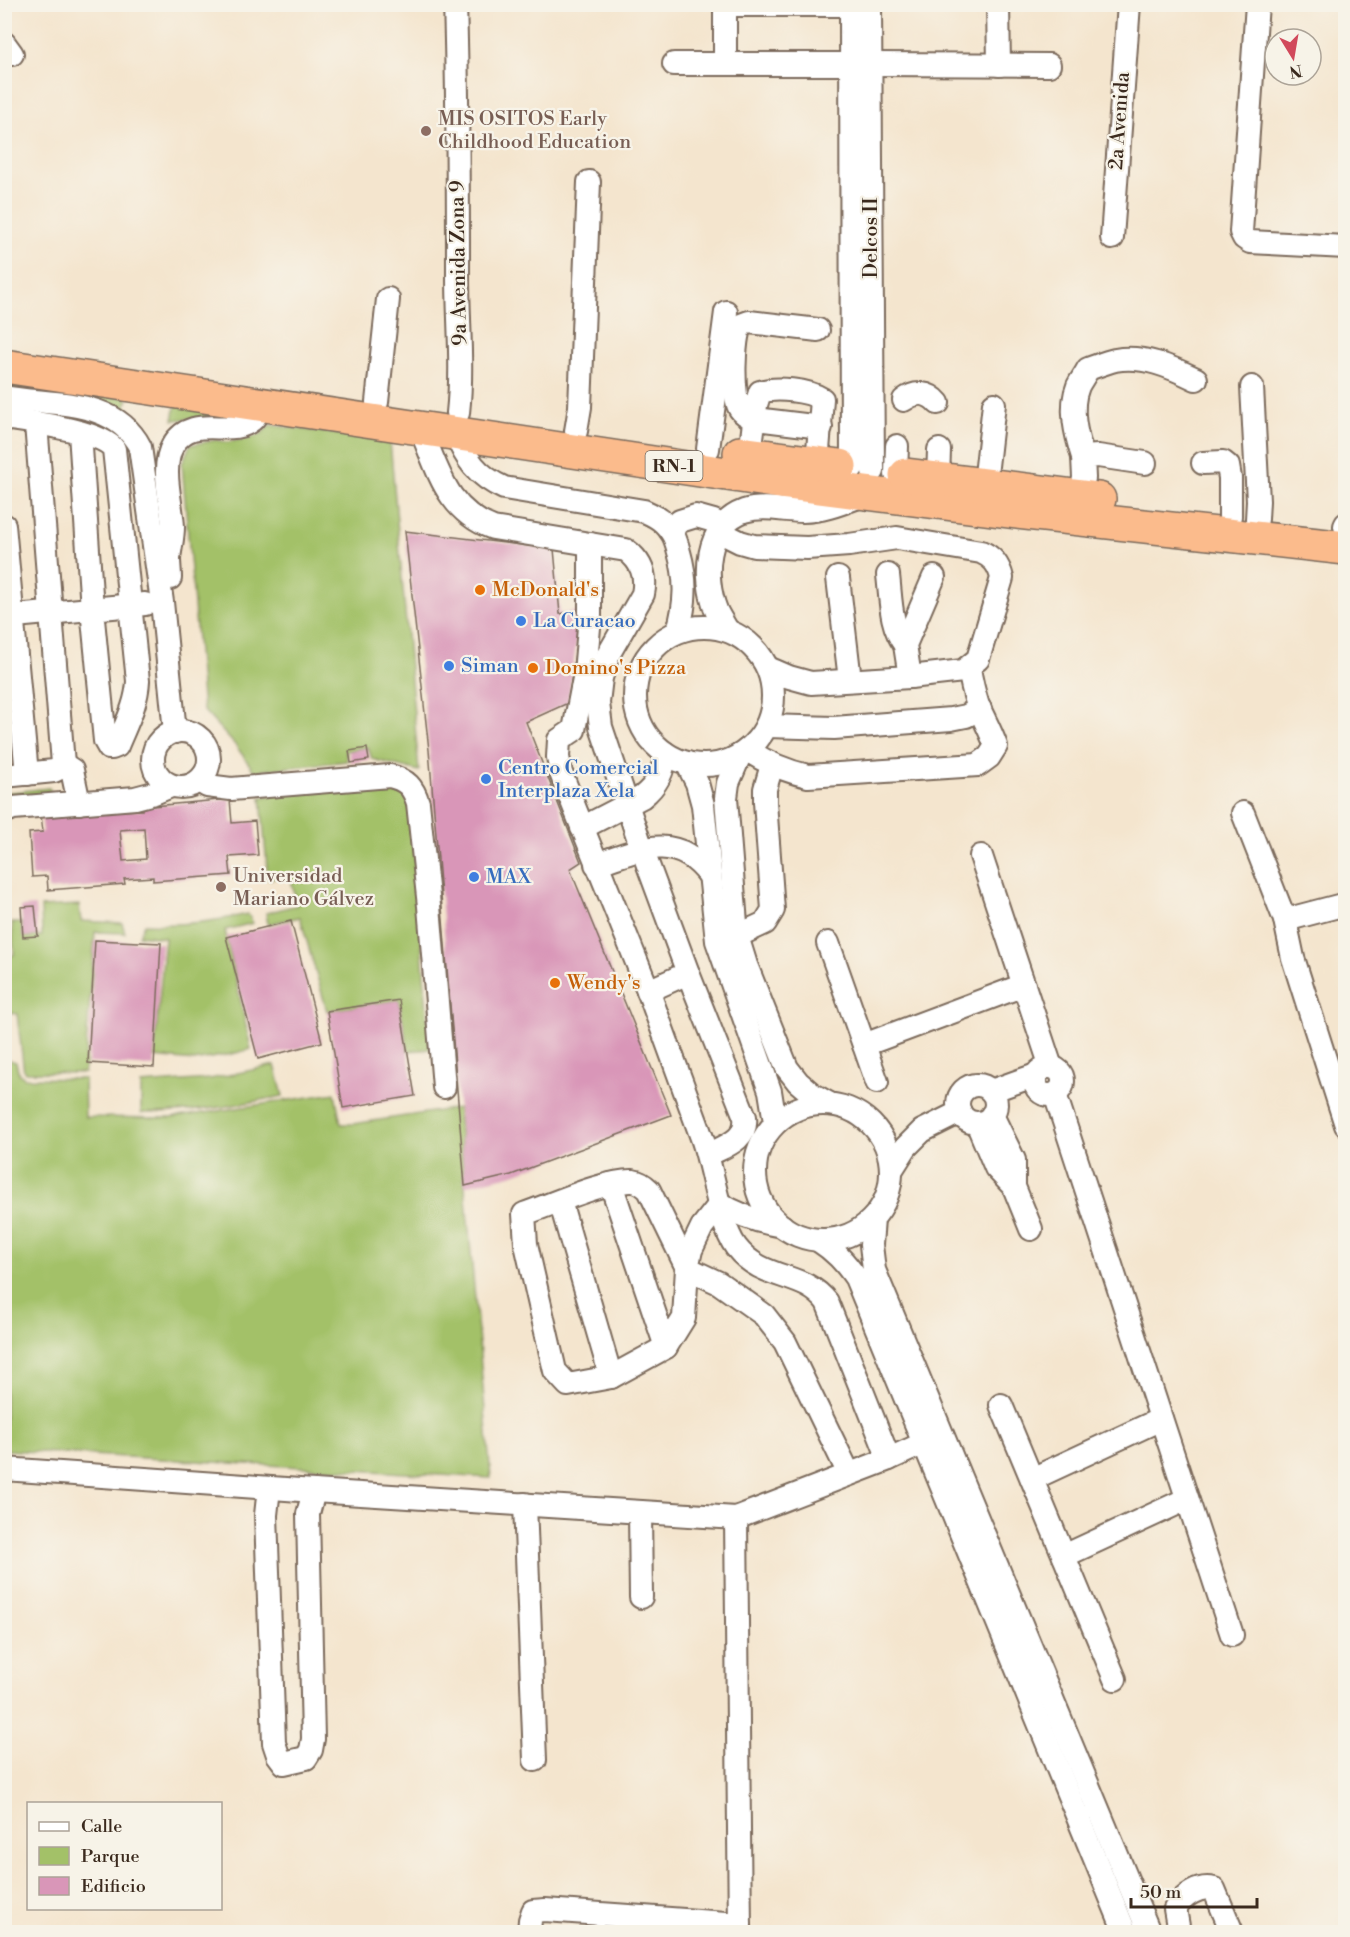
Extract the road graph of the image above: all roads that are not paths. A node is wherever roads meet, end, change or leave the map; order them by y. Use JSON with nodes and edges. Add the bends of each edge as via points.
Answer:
{"nodes":[{"id":1,"x":455,"y":4,"type":"edge"},
{"id":2,"x":884,"y":4,"type":"edge"},
{"id":3,"x":998,"y":4,"type":"edge"},
{"id":4,"x":1129,"y":4,"type":"edge"},
{"id":5,"x":1257,"y":4,"type":"edge"},
{"id":6,"x":725,"y":5,"type":"edge"},
{"id":7,"x":851,"y":5,"type":"edge"},
{"id":8,"x":870,"y":5,"type":"edge"},
{"id":9,"x":674,"y":64,"type":"dead end"},
{"id":10,"x":725,"y":64,"type":"junction"},
{"id":11,"x":861,"y":64,"type":"junction"},
{"id":12,"x":999,"y":65,"type":"junction"},
{"id":13,"x":1049,"y":65,"type":"dead end"},
{"id":14,"x":589,"y":182,"type":"dead end"},
{"id":15,"x":1112,"y":238,"type":"dead end"},
{"id":16,"x":1346,"y":247,"type":"edge"},
{"id":17,"x":388,"y":299,"type":"dead end"},
{"id":18,"x":726,"y":312,"type":"dead end"},
{"id":19,"x":818,"y":330,"type":"dead end"},
{"id":20,"x":4,"y":348,"type":"edge"},
{"id":21,"x":4,"y":366,"type":"edge"},
{"id":22,"x":1196,"y":379,"type":"dead end"},
{"id":23,"x":1252,"y":387,"type":"dead end"},
{"id":24,"x":4,"y":397,"type":"edge"},
{"id":25,"x":904,"y":400,"type":"dead end"},
{"id":26,"x":376,"y":402,"type":"junction"},
{"id":27,"x":938,"y":403,"type":"dead end"},
{"id":28,"x":262,"y":404,"type":"junction"},
{"id":29,"x":994,"y":404,"type":"dead end"},
{"id":30,"x":4,"y":418,"type":"edge"},
{"id":31,"x":755,"y":419,"type":"junction"},
{"id":32,"x":456,"y":423,"type":"junction"},
{"id":33,"x":36,"y":424,"type":"junction"},
{"id":34,"x":821,"y":427,"type":"junction"},
{"id":35,"x":420,"y":428,"type":"junction"},
{"id":36,"x":576,"y":431,"type":"junction"},
{"id":37,"x":80,"y":433,"type":"junction"},
{"id":38,"x":708,"y":449,"type":"junction"},
{"id":39,"x":750,"y":455,"type":"junction"},
{"id":40,"x":1083,"y":457,"type":"junction"},
{"id":41,"x":1145,"y":463,"type":"dead end"},
{"id":42,"x":1203,"y":463,"type":"dead end"},
{"id":43,"x":817,"y":464,"type":"junction"},
{"id":44,"x":877,"y":470,"type":"junction"},
{"id":45,"x":985,"y":484,"type":"junction"},
{"id":46,"x":1080,"y":497,"type":"junction"},
{"id":47,"x":1243,"y":518,"type":"junction"},
{"id":48,"x":4,"y":525,"type":"edge"},
{"id":49,"x":1345,"y":525,"type":"edge"},
{"id":50,"x":721,"y":528,"type":"junction"},
{"id":51,"x":670,"y":530,"type":"junction"},
{"id":52,"x":590,"y":544,"type":"junction"},
{"id":53,"x":1346,"y":548,"type":"edge"},
{"id":54,"x":888,"y":575,"type":"dead end"},
{"id":55,"x":934,"y":577,"type":"dead end"},
{"id":56,"x":838,"y":578,"type":"dead end"},
{"id":57,"x":168,"y":602,"type":"junction"},
{"id":58,"x":130,"y":606,"type":"junction"},
{"id":59,"x":92,"y":609,"type":"junction"},
{"id":60,"x":52,"y":613,"type":"junction"},
{"id":61,"x":9,"y":617,"type":"edge"},
{"id":62,"x":727,"y":630,"type":"junction"},
{"id":63,"x":678,"y":631,"type":"junction"},
{"id":64,"x":905,"y":645,"type":"junction"},
{"id":65,"x":768,"y":668,"type":"junction"},
{"id":66,"x":969,"y":668,"type":"junction"},
{"id":67,"x":909,"y":677,"type":"junction"},
{"id":68,"x":850,"y":680,"type":"junction"},
{"id":69,"x":811,"y":682,"type":"junction"},
{"id":70,"x":980,"y":709,"type":"junction"},
{"id":71,"x":770,"y":717,"type":"junction"},
{"id":72,"x":179,"y":732,"type":"junction"},
{"id":73,"x":744,"y":752,"type":"junction"},
{"id":74,"x":665,"y":753,"type":"junction"},
{"id":75,"x":687,"y":763,"type":"junction"},
{"id":76,"x":63,"y":764,"type":"junction"},
{"id":77,"x":772,"y":765,"type":"junction"},
{"id":78,"x":16,"y":775,"type":"edge"},
{"id":79,"x":199,"y":781,"type":"junction"},
{"id":80,"x":171,"y":786,"type":"junction"},
{"id":81,"x":79,"y":803,"type":"junction"},
{"id":82,"x":628,"y":805,"type":"junction"},
{"id":83,"x":4,"y":812,"type":"edge"},
{"id":84,"x":1243,"y":813,"type":"dead end"},
{"id":85,"x":582,"y":828,"type":"junction"},
{"id":86,"x":642,"y":849,"type":"junction"},
{"id":87,"x":981,"y":856,"type":"dead end"},
{"id":88,"x":596,"y":864,"type":"junction"},
{"id":89,"x":710,"y":876,"type":"junction"},
{"id":90,"x":1346,"y":904,"type":"edge"},
{"id":91,"x":1285,"y":920,"type":"junction"},
{"id":92,"x":738,"y":936,"type":"junction"},
{"id":93,"x":828,"y":943,"type":"dead end"},
{"id":94,"x":688,"y":973,"type":"junction"},
{"id":95,"x":1024,"y":985,"type":"junction"},
{"id":96,"x":648,"y":991,"type":"junction"},
{"id":97,"x":864,"y":1045,"type":"junction"},
{"id":98,"x":877,"y":1082,"type":"dead end"},
{"id":99,"x":1046,"y":1082,"type":"junction"},
{"id":100,"x":444,"y":1087,"type":"dead end"},
{"id":101,"x":828,"y":1103,"type":"junction"},
{"id":102,"x":983,"y":1108,"type":"junction"},
{"id":103,"x":775,"y":1122,"type":"junction"},
{"id":104,"x":1346,"y":1125,"type":"edge"},
{"id":105,"x":874,"y":1126,"type":"junction"},
{"id":106,"x":922,"y":1131,"type":"junction"},
{"id":107,"x":708,"y":1155,"type":"junction"},
{"id":108,"x":892,"y":1169,"type":"junction"},
{"id":109,"x":611,"y":1184,"type":"junction"},
{"id":110,"x":560,"y":1201,"type":"junction"},
{"id":111,"x":720,"y":1204,"type":"junction"},
{"id":112,"x":873,"y":1219,"type":"junction"},
{"id":113,"x":782,"y":1226,"type":"junction"},
{"id":114,"x":1031,"y":1229,"type":"dead end"},
{"id":115,"x":818,"y":1240,"type":"junction"},
{"id":116,"x":687,"y":1268,"type":"junction"},
{"id":117,"x":666,"y":1347,"type":"junction"},
{"id":118,"x":612,"y":1377,"type":"junction"},
{"id":119,"x":1001,"y":1405,"type":"dead end"},
{"id":120,"x":1161,"y":1419,"type":"junction"},
{"id":121,"x":933,"y":1439,"type":"junction"},
{"id":122,"x":889,"y":1459,"type":"junction"},
{"id":123,"x":4,"y":1469,"type":"edge"},
{"id":124,"x":849,"y":1474,"type":"junction"},
{"id":125,"x":1032,"y":1479,"type":"junction"},
{"id":126,"x":269,"y":1488,"type":"junction"},
{"id":127,"x":314,"y":1491,"type":"junction"},
{"id":128,"x":1187,"y":1499,"type":"junction"},
{"id":129,"x":525,"y":1504,"type":"junction"},
{"id":130,"x":640,"y":1512,"type":"junction"},
{"id":131,"x":736,"y":1518,"type":"junction"},
{"id":132,"x":1064,"y":1556,"type":"junction"},
{"id":133,"x":642,"y":1597,"type":"dead end"},
{"id":134,"x":1232,"y":1635,"type":"dead end"},
{"id":135,"x":1115,"y":1679,"type":"dead end"},
{"id":136,"x":535,"y":1760,"type":"dead end"},
{"id":137,"x":740,"y":1928,"type":"edge"},
{"id":138,"x":529,"y":1932,"type":"edge"},
{"id":139,"x":1125,"y":1932,"type":"edge"},
{"id":140,"x":1149,"y":1932,"type":"edge"},
{"id":141,"x":1179,"y":1932,"type":"edge"},
{"id":142,"x":1232,"y":1932,"type":"edge"}],
"edges":[{"from":1,"to":32,"type":"street","name":"9a Avenida Zona 9","via":[[461,383]]},
{"from":2,"to":8,"type":"street"},
{"from":3,"to":12,"type":"street"},
{"from":4,"to":15,"type":"street","name":"2a Avenida"},
{"from":5,"to":16,"type":"street","via":[[1241,232],[1250,242]]},
{"from":6,"to":7,"type":"street"},
{"from":6,"to":10,"type":"street"},
{"from":7,"to":8,"type":"street"},
{"from":7,"to":11,"type":"street","name":"Delcos II"},
{"from":8,"to":11,"type":"street","name":"Delcos II"},
{"from":9,"to":10,"type":"street"},
{"from":10,"to":11,"type":"street"},
{"from":11,"to":12,"type":"street"},
{"from":11,"to":44,"type":"street","name":"Delcos II"},
{"from":12,"to":13,"type":"street"},
{"from":14,"to":36,"type":"street"},
{"from":17,"to":26,"type":"street"},
{"from":18,"to":38,"type":"street"},
{"from":19,"to":31,"type":"street","via":[[749,322],[741,325],[737,334],[735,399],[746,415]]},
{"from":20,"to":26,"type":"highway","number":"RN-1"},
{"from":21,"to":28,"type":"highway","number":"RN-1"},
{"from":22,"to":40,"type":"street","via":[[1167,365],[1140,360],[1115,360],[1088,369],[1078,387],[1074,408]]},
{"from":23,"to":47,"type":"street","via":[[1258,501]]},
{"from":24,"to":57,"type":"street","via":[[91,408],[116,419],[136,439]]},
{"from":25,"to":27,"type":"street","via":[[915,394],[928,395]]},
{"from":26,"to":32,"type":"highway","number":"RN-1"},
{"from":28,"to":35,"type":"highway","number":"RN-1"},
{"from":28,"to":57,"type":"street","via":[[254,419],[245,425],[188,430],[172,446],[168,465],[173,529]]},
{"from":29,"to":45,"type":"street"},
{"from":30,"to":33,"type":"street"},
{"from":31,"to":34,"type":"street"},
{"from":31,"to":34,"type":"street","via":[[760,392],[771,388],[822,399]]},
{"from":31,"to":39,"type":"street"},
{"from":32,"to":35,"type":"highway","number":"RN-1"},
{"from":32,"to":36,"type":"highway","number":"RN-1"},
{"from":32,"to":44,"type":"highway","number":"RN-1","via":[[787,483]]},
{"from":32,"to":51,"type":"street","via":[[464,454],[475,470],[504,488],[644,511],[656,516]]},
{"from":33,"to":37,"type":"street"},
{"from":33,"to":60,"type":"street"},
{"from":34,"to":43,"type":"street"},
{"from":35,"to":52,"type":"street","via":[[448,492],[467,515],[493,528]]},
{"from":36,"to":38,"type":"highway","number":"RN-1"},
{"from":37,"to":58,"type":"street","via":[[110,443],[114,449]]},
{"from":37,"to":59,"type":"street"},
{"from":38,"to":39,"type":"highway","number":"RN-1"},
{"from":39,"to":43,"type":"highway","number":"RN-1"},
{"from":40,"to":41,"type":"street"},
{"from":40,"to":46,"type":"street"},
{"from":42,"to":47,"type":"street","via":[[1223,462],[1228,466]]},
{"from":43,"to":44,"type":"highway","number":"RN-1"},
{"from":44,"to":45,"type":"highway","number":"RN-1","via":[[938,465]]},
{"from":44,"to":50,"type":"street","via":[[819,509],[758,508],[734,516]]},
{"from":44,"to":53,"type":"highway","number":"RN-1","via":[[1024,513]]},
{"from":45,"to":46,"type":"highway","number":"RN-1"},
{"from":46,"to":47,"type":"highway","number":"RN-1"},
{"from":47,"to":49,"type":"highway","number":"RN-1"},
{"from":48,"to":61,"type":"street"},
{"from":50,"to":51,"type":"street","via":[[714,521],[696,516],[680,521]]},
{"from":50,"to":62,"type":"street","via":[[710,553],[710,588]]},
{"from":50,"to":66,"type":"street","via":[[728,536],[754,546],[807,548],[897,538],[988,555],[1002,578],[978,659]]},
{"from":51,"to":63,"type":"street","via":[[676,538],[686,587]]},
{"from":52,"to":82,"type":"street","via":[[626,550],[638,561],[645,577],[643,594],[608,655],[598,703],[601,727]]},
{"from":52,"to":85,"type":"street","via":[[585,673],[574,730],[559,740],[558,748],[561,772]]},
{"from":54,"to":64,"type":"street","via":[[896,632]]},
{"from":55,"to":64,"type":"street"},
{"from":56,"to":68,"type":"street"},
{"from":57,"to":58,"type":"street"},
{"from":57,"to":72,"type":"street"},
{"from":58,"to":59,"type":"street"},
{"from":58,"to":59,"type":"street","via":[[137,697],[117,746],[112,748],[105,741]]},
{"from":59,"to":60,"type":"street"},
{"from":60,"to":61,"type":"street"},
{"from":60,"to":76,"type":"street"},
{"from":61,"to":78,"type":"street"},
{"from":62,"to":63,"type":"street","via":[[703,626]]},
{"from":62,"to":65,"type":"street","via":[[752,645]]},
{"from":63,"to":74,"type":"street","via":[[657,645],[642,664],[635,688],[637,712],[647,735]]},
{"from":64,"to":67,"type":"street"},
{"from":65,"to":69,"type":"street"},
{"from":65,"to":71,"type":"street","via":[[773,688]]},
{"from":66,"to":67,"type":"street","via":[[956,673]]},
{"from":66,"to":70,"type":"street"},
{"from":67,"to":68,"type":"street"},
{"from":68,"to":69,"type":"street"},
{"from":69,"to":71,"type":"street","via":[[788,693]]},
{"from":70,"to":71,"type":"street","via":[[966,716],[834,729]]},
{"from":70,"to":77,"type":"street","via":[[996,746],[989,758],[978,765],[808,776]]},
{"from":71,"to":73,"type":"street","via":[[756,742]]},
{"from":72,"to":79,"type":"street","via":[[192,734],[206,747],[208,765]]},
{"from":72,"to":80,"type":"street","via":[[160,741],[153,758],[157,774]]},
{"from":73,"to":75,"type":"street","via":[[723,762]]},
{"from":73,"to":77,"type":"street"},
{"from":73,"to":92,"type":"street","via":[[733,768],[726,798]]},
{"from":74,"to":75,"type":"street"},
{"from":74,"to":82,"type":"street","via":[[657,783]]},
{"from":75,"to":89,"type":"street","via":[[703,805]]},
{"from":76,"to":78,"type":"street","via":[[54,771]]},
{"from":76,"to":81,"type":"street","via":[[72,770]]},
{"from":77,"to":92,"type":"street","via":[[765,802],[773,910],[765,923]]},
{"from":79,"to":80,"type":"street","via":[[185,787]]},
{"from":79,"to":100,"type":"street","via":[[231,789],[390,776],[402,778],[410,785],[418,803],[426,871]]},
{"from":80,"to":81,"type":"street","via":[[135,798]]},
{"from":81,"to":83,"type":"street"},
{"from":82,"to":85,"type":"street"},
{"from":82,"to":86,"type":"street"},
{"from":84,"to":91,"type":"street"},
{"from":85,"to":88,"type":"street"},
{"from":86,"to":88,"type":"street"},
{"from":86,"to":89,"type":"street","via":[[655,846],[681,851]]},
{"from":86,"to":94,"type":"street"},
{"from":87,"to":95,"type":"street"},
{"from":88,"to":96,"type":"street"},
{"from":89,"to":103,"type":"street","via":[[717,941],[770,1091]]},
{"from":90,"to":91,"type":"street"},
{"from":91,"to":104,"type":"street","via":[[1293,958]]},
{"from":92,"to":101,"type":"street","via":[[787,1068],[812,1094]]},
{"from":93,"to":97,"type":"street"},
{"from":94,"to":96,"type":"street"},
{"from":94,"to":107,"type":"street","via":[[746,1121],[739,1139]]},
{"from":95,"to":97,"type":"street"},
{"from":95,"to":99,"type":"street"},
{"from":96,"to":107,"type":"street"},
{"from":97,"to":98,"type":"street"},
{"from":99,"to":102,"type":"street"},
{"from":99,"to":120,"type":"street"},
{"from":101,"to":103,"type":"street","via":[[800,1107]]},
{"from":101,"to":105,"type":"street","via":[[854,1110]]},
{"from":102,"to":106,"type":"street"},
{"from":102,"to":114,"type":"street","via":[[1014,1160],[1014,1187]]},
{"from":103,"to":113,"type":"street","via":[[759,1144],[753,1170],[758,1196],[771,1218]]},
{"from":105,"to":106,"type":"street"},
{"from":105,"to":108,"type":"street","via":[[887,1146]]},
{"from":106,"to":108,"type":"street"},
{"from":107,"to":111,"type":"street"},
{"from":108,"to":112,"type":"street","via":[[888,1196]]},
{"from":109,"to":110,"type":"street"},
{"from":109,"to":116,"type":"street","via":[[634,1181],[649,1190]]},
{"from":109,"to":117,"type":"street"},
{"from":110,"to":118,"type":"street"},
{"from":110,"to":118,"type":"street","via":[[524,1214],[526,1244],[555,1371],[568,1385]]},
{"from":111,"to":113,"type":"street","via":[[739,1215]]},
{"from":111,"to":116,"type":"street","via":[[702,1227]]},
{"from":111,"to":122,"type":"street","via":[[727,1231],[745,1257],[758,1267],[814,1288],[827,1302]]},
{"from":112,"to":115,"type":"street","via":[[838,1239]]},
{"from":112,"to":121,"type":"street","via":[[874,1270]]},
{"from":113,"to":115,"type":"street","via":[[793,1234]]},
{"from":115,"to":121,"type":"street","via":[[840,1257],[856,1278]]},
{"from":116,"to":117,"type":"street","via":[[684,1318]]},
{"from":116,"to":124,"type":"street","via":[[719,1283],[764,1315],[785,1342]]},
{"from":117,"to":118,"type":"street"},
{"from":119,"to":125,"type":"street"},
{"from":120,"to":125,"type":"street"},
{"from":120,"to":128,"type":"street"},
{"from":121,"to":122,"type":"street"},
{"from":121,"to":139,"type":"street"},
{"from":121,"to":140,"type":"street"},
{"from":122,"to":124,"type":"street"},
{"from":123,"to":126,"type":"street"},
{"from":124,"to":131,"type":"street"},
{"from":125,"to":132,"type":"street"},
{"from":126,"to":127,"type":"street"},
{"from":126,"to":127,"type":"street","via":[[266,1515],[274,1743],[284,1762],[306,1758],[313,1739],[308,1514]]},
{"from":127,"to":129,"type":"street"},
{"from":128,"to":132,"type":"street"},
{"from":128,"to":134,"type":"street"},
{"from":129,"to":130,"type":"street"},
{"from":129,"to":136,"type":"street"},
{"from":130,"to":131,"type":"street"},
{"from":130,"to":133,"type":"street"},
{"from":131,"to":137,"type":"street"},
{"from":132,"to":135,"type":"street"},
{"from":137,"to":138,"type":"street","via":[[545,1910],[533,1911]]},
{"from":141,"to":142,"type":"street","via":[[1175,1909],[1184,1897],[1206,1887],[1214,1889]]}]}
